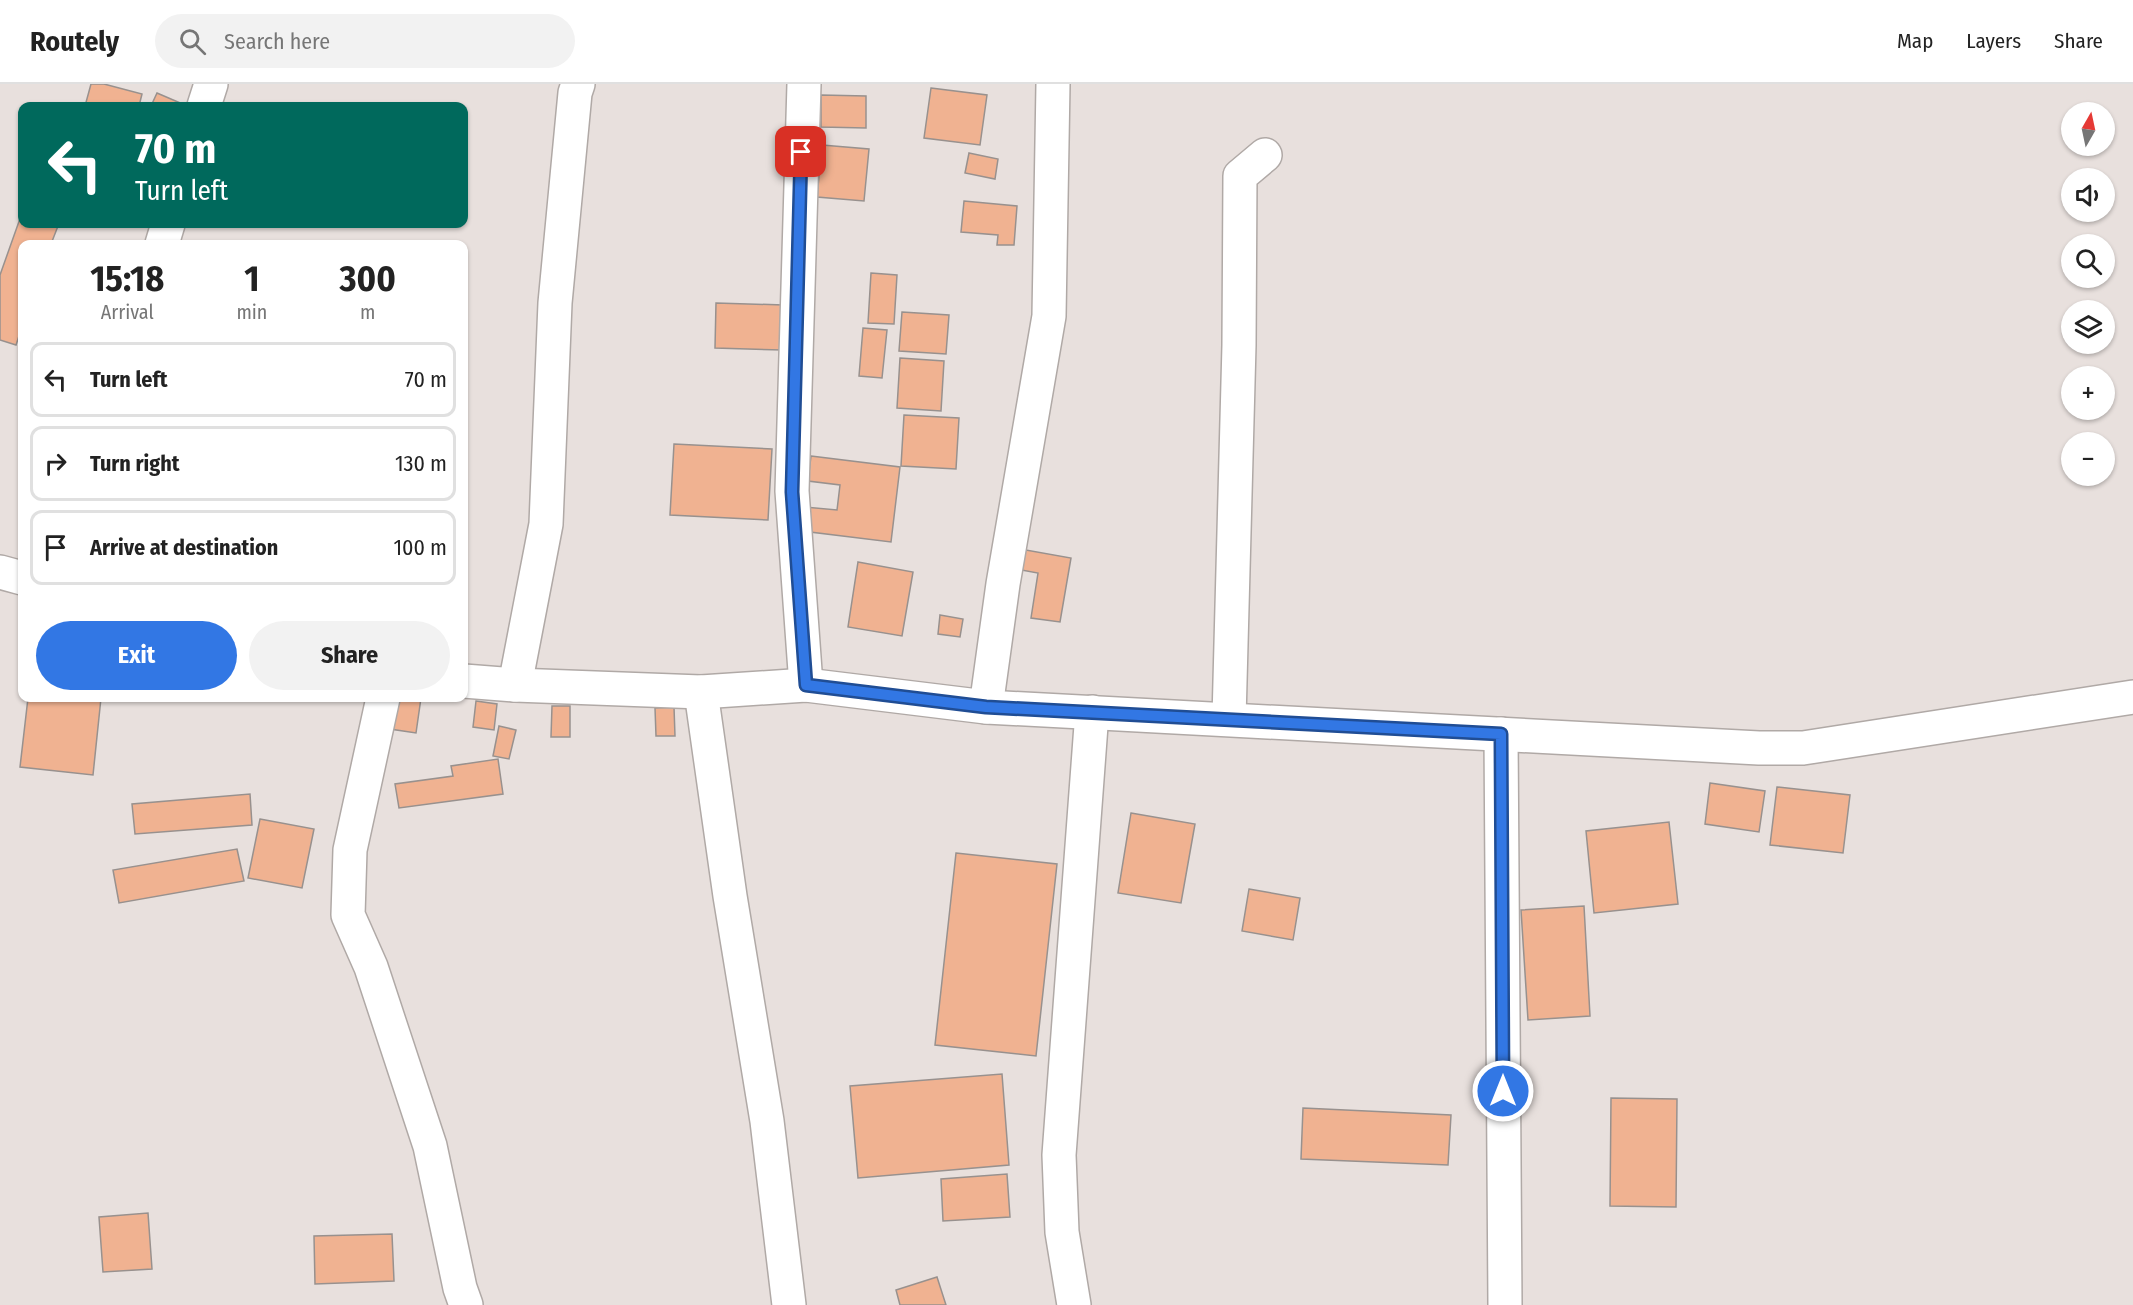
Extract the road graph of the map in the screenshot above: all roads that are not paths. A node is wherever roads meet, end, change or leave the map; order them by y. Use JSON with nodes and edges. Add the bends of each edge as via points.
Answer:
{"nodes":[{"id":1,"x":212,"y":84,"type":"edge"},
{"id":2,"x":578,"y":84,"type":"edge"},
{"id":3,"x":804,"y":84,"type":"edge"},
{"id":4,"x":1053,"y":84,"type":"edge"},
{"id":5,"x":205,"y":102,"type":"edge"},
{"id":6,"x":1265,"y":155,"type":"dead end"},
{"id":7,"x":0,"y":572,"type":"edge"},
{"id":8,"x":18,"y":577,"type":"edge"},
{"id":9,"x":468,"y":681,"type":"edge"},
{"id":10,"x":515,"y":685,"type":"junction"},
{"id":11,"x":806,"y":685,"type":"junction"},
{"id":12,"x":701,"y":692,"type":"junction"},
{"id":13,"x":2133,"y":697,"type":"edge"},
{"id":14,"x":382,"y":702,"type":"edge"},
{"id":15,"x":986,"y":707,"type":"junction"},
{"id":16,"x":1092,"y":712,"type":"junction"},
{"id":17,"x":1228,"y":719,"type":"junction"},
{"id":18,"x":1501,"y":734,"type":"junction"},
{"id":19,"x":466,"y":1305,"type":"edge"},
{"id":20,"x":789,"y":1305,"type":"edge"},
{"id":21,"x":1074,"y":1305,"type":"edge"},
{"id":22,"x":1505,"y":1305,"type":"edge"}],
"edges":[{"from":1,"to":5,"type":"street"},
{"from":2,"to":10,"type":"street","via":[[555,303],[546,524]]},
{"from":3,"to":11,"type":"street","via":[[792,492]]},
{"from":4,"to":15,"type":"street","via":[[1049,316]]},
{"from":6,"to":17,"type":"street","via":[[1240,176]]},
{"from":7,"to":8,"type":"street"},
{"from":9,"to":10,"type":"street"},
{"from":10,"to":12,"type":"street"},
{"from":11,"to":12,"type":"street"},
{"from":11,"to":15,"type":"street"},
{"from":12,"to":20,"type":"street","via":[[767,1121]]},
{"from":13,"to":18,"type":"street","via":[[1803,748]]},
{"from":14,"to":19,"type":"street","via":[[350,850],[348,915],[370,967],[430,1146]]},
{"from":15,"to":16,"type":"street"},
{"from":16,"to":17,"type":"street"},
{"from":16,"to":21,"type":"street","via":[[1059,1155],[1062,1232]]},
{"from":17,"to":18,"type":"street"},
{"from":18,"to":22,"type":"street"}]}
